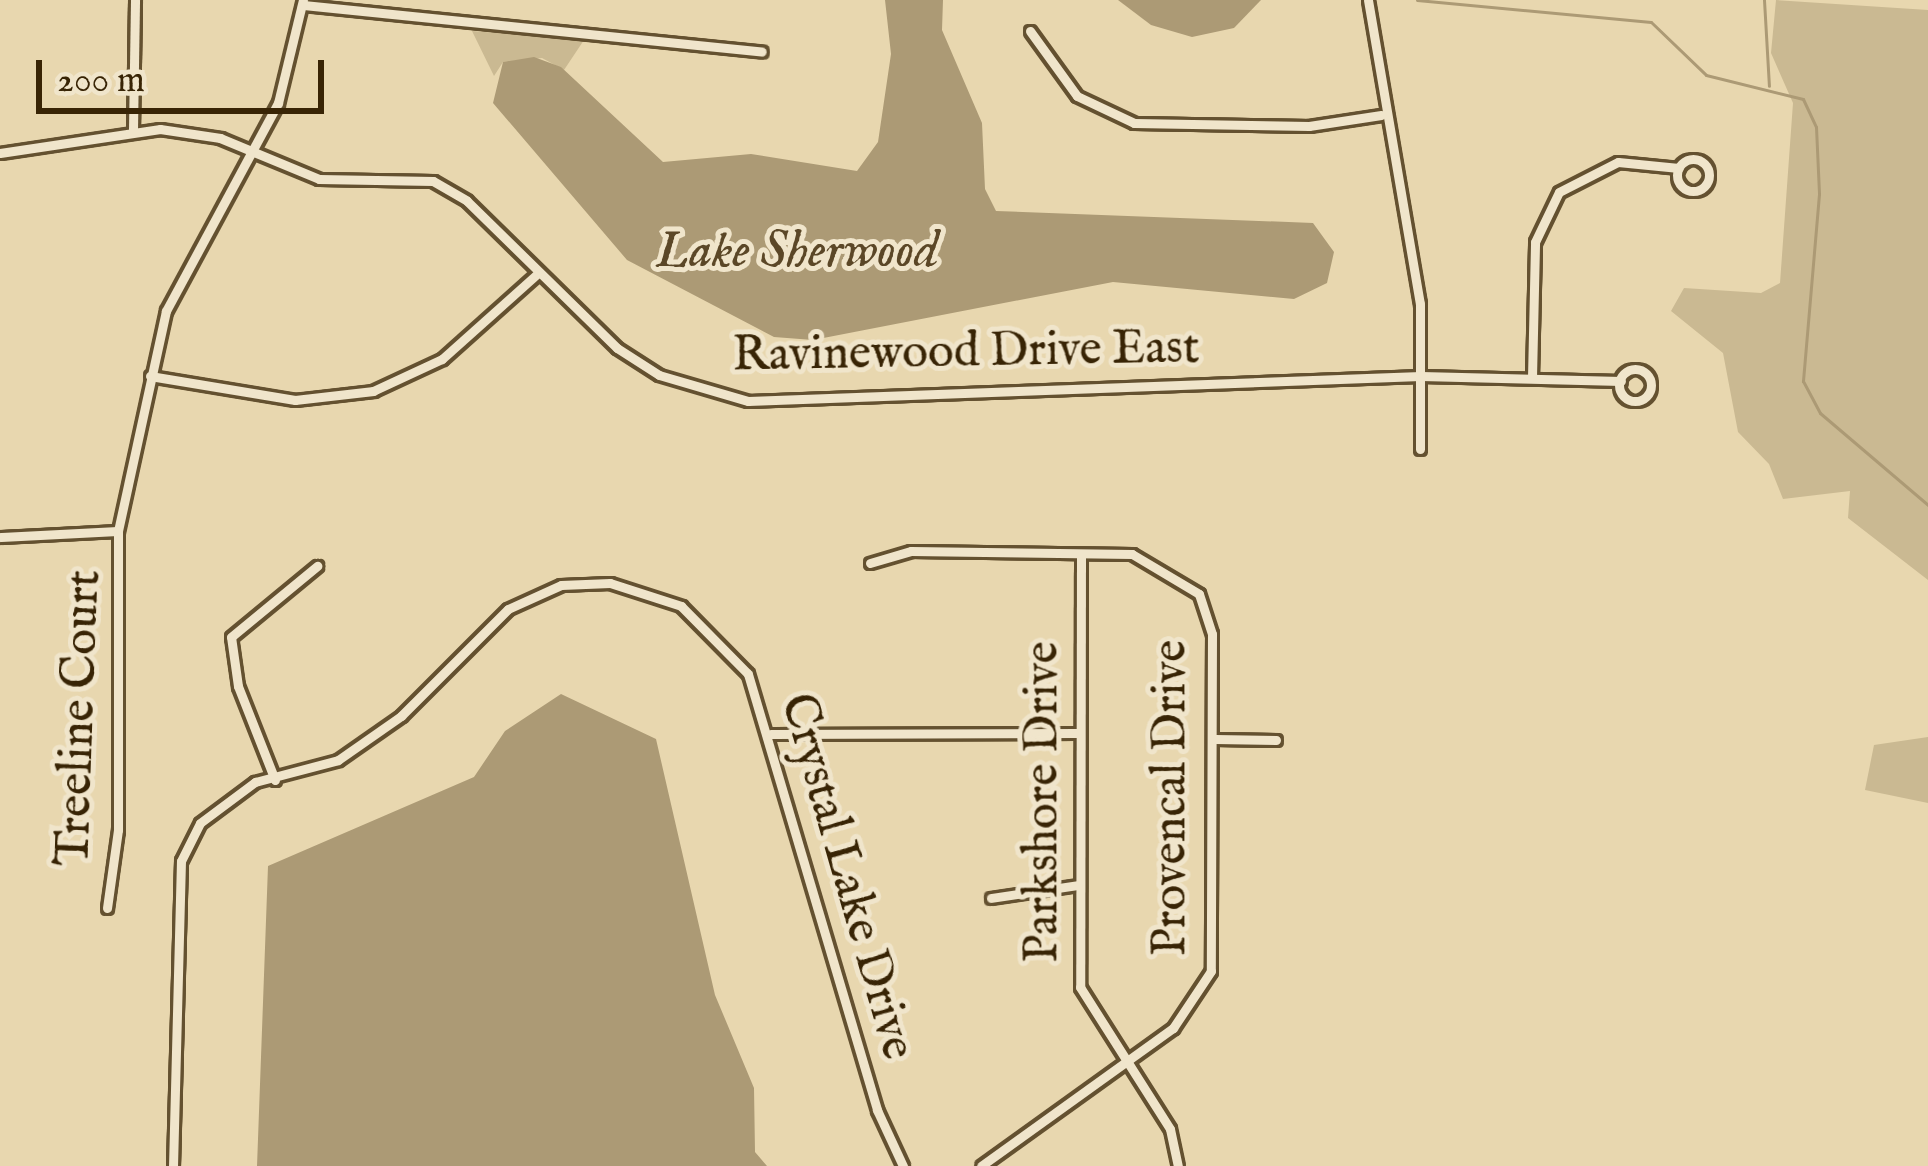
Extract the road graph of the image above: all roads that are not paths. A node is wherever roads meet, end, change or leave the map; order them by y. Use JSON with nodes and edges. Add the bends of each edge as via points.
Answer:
{"nodes":[{"id":1,"x":134,"y":0,"type":"edge"},
{"id":2,"x":1368,"y":0,"type":"edge"},
{"id":3,"x":303,"y":3,"type":"edge"},
{"id":4,"x":1030,"y":32,"type":"dead end"},
{"id":5,"x":762,"y":52,"type":"dead end"},
{"id":6,"x":1381,"y":115,"type":"junction"},
{"id":7,"x":133,"y":129,"type":"junction"},
{"id":8,"x":254,"y":150,"type":"junction"},
{"id":9,"x":0,"y":153,"type":"edge"},
{"id":10,"x":1679,"y":168,"type":"dead end"},
{"id":11,"x":536,"y":275,"type":"junction"},
{"id":12,"x":150,"y":376,"type":"junction"},
{"id":13,"x":1421,"y":376,"type":"junction"},
{"id":14,"x":1532,"y":377,"type":"junction"},
{"id":15,"x":1621,"y":380,"type":"dead end"},
{"id":16,"x":1420,"y":449,"type":"dead end"},
{"id":17,"x":118,"y":531,"type":"junction"},
{"id":18,"x":0,"y":538,"type":"edge"},
{"id":19,"x":1081,"y":554,"type":"junction"},
{"id":20,"x":870,"y":562,"type":"dead end"},
{"id":21,"x":317,"y":566,"type":"dead end"},
{"id":22,"x":1078,"y":733,"type":"junction"},
{"id":23,"x":771,"y":734,"type":"junction"},
{"id":24,"x":1215,"y":739,"type":"junction"},
{"id":25,"x":1276,"y":740,"type":"dead end"},
{"id":26,"x":275,"y":780,"type":"junction"},
{"id":27,"x":1078,"y":885,"type":"junction"},
{"id":28,"x":991,"y":898,"type":"dead end"},
{"id":29,"x":107,"y":908,"type":"dead end"},
{"id":30,"x":1123,"y":1064,"type":"junction"},
{"id":31,"x":173,"y":1166,"type":"edge"},
{"id":32,"x":903,"y":1166,"type":"edge"},
{"id":33,"x":981,"y":1166,"type":"edge"},
{"id":34,"x":1178,"y":1166,"type":"edge"}],
"edges":[{"from":1,"to":7,"type":"street"},
{"from":2,"to":6,"type":"street"},
{"from":3,"to":5,"type":"street"},
{"from":3,"to":8,"type":"street","name":"Treeline Court","via":[[278,103]]},
{"from":4,"to":6,"type":"street","via":[[1077,96],[1133,123],[1309,126]]},
{"from":6,"to":13,"type":"street","via":[[1414,251]]},
{"from":7,"to":8,"type":"street","name":"Ravinewood Drive East","via":[[208,135]]},
{"from":7,"to":9,"type":"street","name":"Ravinewood Drive East"},
{"from":8,"to":11,"type":"street","name":"Ravinewood Drive East","via":[[319,179],[409,176],[440,184]]},
{"from":8,"to":12,"type":"street","name":"Treeline Court","via":[[178,278]]},
{"from":10,"to":14,"type":"street","via":[[1618,162],[1559,192],[1534,242]]},
{"from":11,"to":12,"type":"street","via":[[442,359],[373,392],[295,400]]},
{"from":11,"to":13,"type":"street","name":"Ravinewood Drive East","via":[[640,364],[748,400]]},
{"from":12,"to":17,"type":"street","name":"Treeline Court"},
{"from":13,"to":14,"type":"street","name":"Ravinewood Drive East"},
{"from":13,"to":16,"type":"street"},
{"from":14,"to":15,"type":"street","name":"Ravinewood Drive East"},
{"from":17,"to":18,"type":"street"},
{"from":17,"to":29,"type":"street","name":"Treeline Court","via":[[118,844]]},
{"from":19,"to":20,"type":"street","name":"Provencal Drive","via":[[911,551]]},
{"from":19,"to":22,"type":"street","name":"Parkshore Drive"},
{"from":19,"to":24,"type":"street","name":"Provencal Drive","via":[[1155,560],[1198,594],[1212,634]]},
{"from":21,"to":26,"type":"street","via":[[230,637],[238,686]]},
{"from":22,"to":23,"type":"street"},
{"from":22,"to":27,"type":"street","name":"Parkshore Drive"},
{"from":23,"to":26,"type":"street","name":"Crystal Lake Drive","via":[[748,674],[681,606],[610,583],[562,585],[508,609],[401,716],[338,760]]},
{"from":23,"to":32,"type":"street","name":"Crystal Lake Drive","via":[[877,1110]]},
{"from":24,"to":25,"type":"street"},
{"from":24,"to":30,"type":"street","name":"Provencal Drive","via":[[1211,971],[1173,1028]]},
{"from":26,"to":31,"type":"street","name":"Crystal Lake Drive","via":[[221,802],[181,861]]},
{"from":27,"to":28,"type":"street"},
{"from":27,"to":30,"type":"street","name":"Parkshore Drive","via":[[1080,987]]},
{"from":30,"to":33,"type":"street","name":"Provencal Drive"},
{"from":30,"to":34,"type":"street","name":"Parkshore Drive","via":[[1170,1129]]}]}
